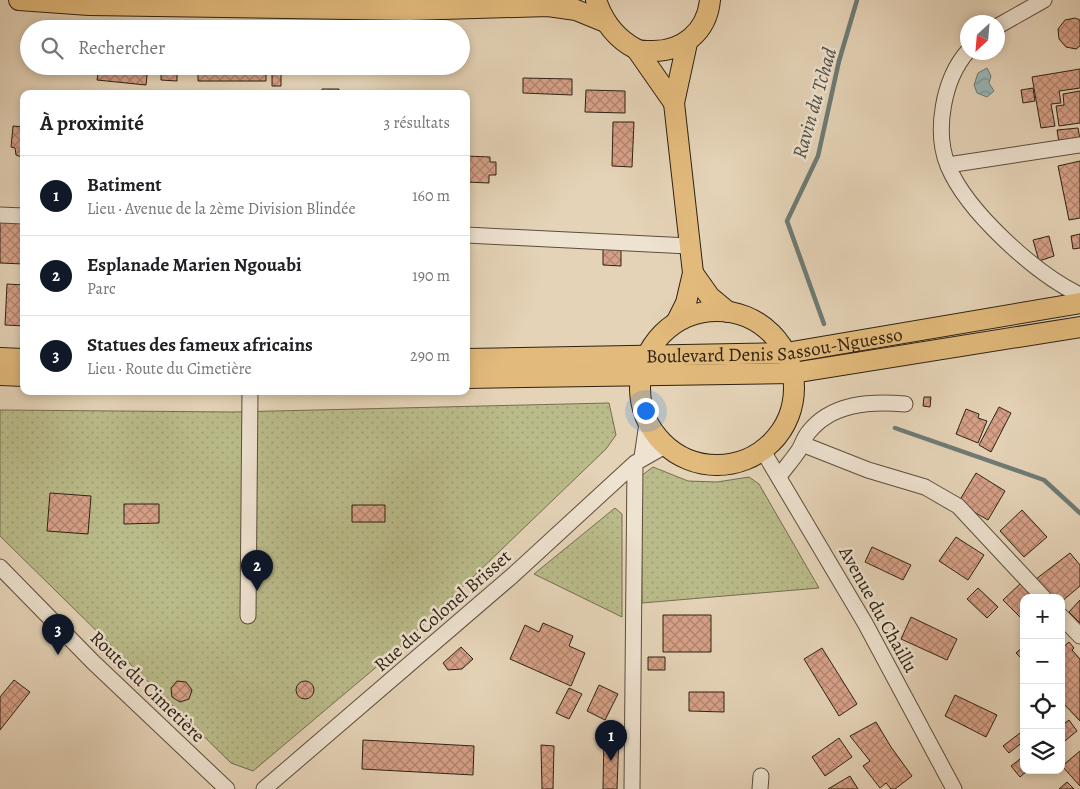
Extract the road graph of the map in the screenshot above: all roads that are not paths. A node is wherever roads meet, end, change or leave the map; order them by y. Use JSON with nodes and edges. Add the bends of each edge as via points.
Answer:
{"nodes":[{"id":1,"x":19,"y":0,"type":"edge"},
{"id":2,"x":596,"y":0,"type":"edge"},
{"id":3,"x":1044,"y":0,"type":"edge"},
{"id":4,"x":713,"y":4,"type":"edge"},
{"id":5,"x":603,"y":20,"type":"junction"},
{"id":6,"x":1005,"y":22,"type":"edge"},
{"id":7,"x":687,"y":43,"type":"junction"},
{"id":8,"x":637,"y":50,"type":"junction"},
{"id":9,"x":960,"y":60,"type":"edge"},
{"id":10,"x":674,"y":102,"type":"junction"},
{"id":11,"x":1080,"y":145,"type":"edge"},
{"id":12,"x":948,"y":165,"type":"junction"},
{"id":13,"x":0,"y":215,"type":"edge"},
{"id":14,"x":20,"y":216,"type":"edge"},
{"id":15,"x":470,"y":236,"type":"edge"},
{"id":16,"x":689,"y":246,"type":"junction"},
{"id":17,"x":693,"y":273,"type":"junction"},
{"id":18,"x":1080,"y":295,"type":"edge"},
{"id":19,"x":1080,"y":303,"type":"edge"},
{"id":20,"x":728,"y":312,"type":"junction"},
{"id":21,"x":677,"y":321,"type":"junction"},
{"id":22,"x":1080,"y":328,"type":"edge"},
{"id":23,"x":786,"y":353,"type":"junction"},
{"id":24,"x":645,"y":356,"type":"junction"},
{"id":25,"x":0,"y":358,"type":"edge"},
{"id":26,"x":470,"y":359,"type":"edge"},
{"id":27,"x":20,"y":360,"type":"edge"},
{"id":28,"x":793,"y":373,"type":"junction"},
{"id":29,"x":0,"y":374,"type":"edge"},
{"id":30,"x":20,"y":376,"type":"edge"},
{"id":31,"x":640,"y":376,"type":"junction"},
{"id":32,"x":470,"y":378,"type":"edge"},
{"id":33,"x":250,"y":395,"type":"edge"},
{"id":34,"x":905,"y":404,"type":"dead end"},
{"id":35,"x":647,"y":423,"type":"junction"},
{"id":36,"x":802,"y":444,"type":"junction"},
{"id":37,"x":665,"y":446,"type":"junction"},
{"id":38,"x":763,"y":451,"type":"junction"},
{"id":39,"x":639,"y":460,"type":"junction"},
{"id":40,"x":780,"y":475,"type":"junction"},
{"id":41,"x":0,"y":567,"type":"edge"},
{"id":42,"x":1040,"y":594,"type":"edge"},
{"id":43,"x":248,"y":616,"type":"dead end"},
{"id":44,"x":1065,"y":620,"type":"edge"},
{"id":45,"x":1080,"y":636,"type":"edge"},
{"id":46,"x":227,"y":789,"type":"edge"},
{"id":47,"x":264,"y":789,"type":"edge"},
{"id":48,"x":632,"y":789,"type":"edge"},
{"id":49,"x":954,"y":789,"type":"edge"}],
"edges":[{"from":1,"to":5,"type":"main road","via":[[89,5],[410,10],[548,6],[576,10]]},
{"from":2,"to":5,"type":"main road"},
{"from":3,"to":6,"type":"street"},
{"from":4,"to":7,"type":"main road","via":[[699,31]]},
{"from":5,"to":8,"type":"main road","via":[[618,37]]},
{"from":7,"to":8,"type":"main road","via":[[664,52]]},
{"from":7,"to":10,"type":"main road"},
{"from":8,"to":10,"type":"main road"},
{"from":9,"to":12,"type":"street","via":[[946,91],[941,118]]},
{"from":10,"to":16,"type":"main road"},
{"from":11,"to":12,"type":"street"},
{"from":12,"to":18,"type":"street","via":[[973,206],[1018,252],[1060,286]]},
{"from":13,"to":14,"type":"street"},
{"from":15,"to":16,"type":"street"},
{"from":16,"to":17,"type":"main road"},
{"from":17,"to":20,"type":"main road","via":[[710,297]]},
{"from":17,"to":21,"type":"main road","via":[[686,303]]},
{"from":19,"to":23,"type":"main road","name":"Boulevard Denis Sassou-Nguesso"},
{"from":20,"to":21,"type":"main road","via":[[702,312]]},
{"from":20,"to":23,"type":"main road","via":[[752,319],[772,333]]},
{"from":21,"to":24,"type":"main road","via":[[658,336]]},
{"from":22,"to":28,"type":"main road","name":"Boulevard Denis Sassou-Nguesso"},
{"from":23,"to":24,"type":"main road","name":"Boulevard Denis Sassou-Nguesso"},
{"from":23,"to":28,"type":"main road"},
{"from":24,"to":26,"type":"main road","name":"Boulevard Denis Sassou-Nguesso"},
{"from":24,"to":31,"type":"main road"},
{"from":25,"to":27,"type":"main road"},
{"from":28,"to":31,"type":"main road","name":"Boulevard Denis Sassou-Nguesso"},
{"from":28,"to":38,"type":"main road","via":[[794,395],[790,416],[779,436]]},
{"from":29,"to":30,"type":"main road"},
{"from":31,"to":32,"type":"main road","name":"Boulevard Denis Sassou-Nguesso"},
{"from":31,"to":35,"type":"main road","via":[[639,400]]},
{"from":33,"to":43,"type":"street"},
{"from":34,"to":36,"type":"street","via":[[881,402],[841,409],[823,418]]},
{"from":35,"to":37,"type":"main road"},
{"from":35,"to":39,"type":"street"},
{"from":36,"to":40,"type":"street"},
{"from":36,"to":42,"type":"street","via":[[868,470],[925,487],[958,506]]},
{"from":37,"to":38,"type":"main road","via":[[703,465],[724,466],[745,461]]},
{"from":37,"to":39,"type":"street","name":"Rue du Colonel Brisset"},
{"from":38,"to":40,"type":"street","name":"Avenue du Chaillu"},
{"from":39,"to":47,"type":"street","name":"Rue du Colonel Brisset","via":[[512,576]]},
{"from":39,"to":48,"type":"street"},
{"from":40,"to":49,"type":"street","name":"Avenue du Chaillu","via":[[865,622]]},
{"from":41,"to":46,"type":"street","name":"Route du Cimetière","via":[[93,662]]},
{"from":44,"to":45,"type":"street"}]}
